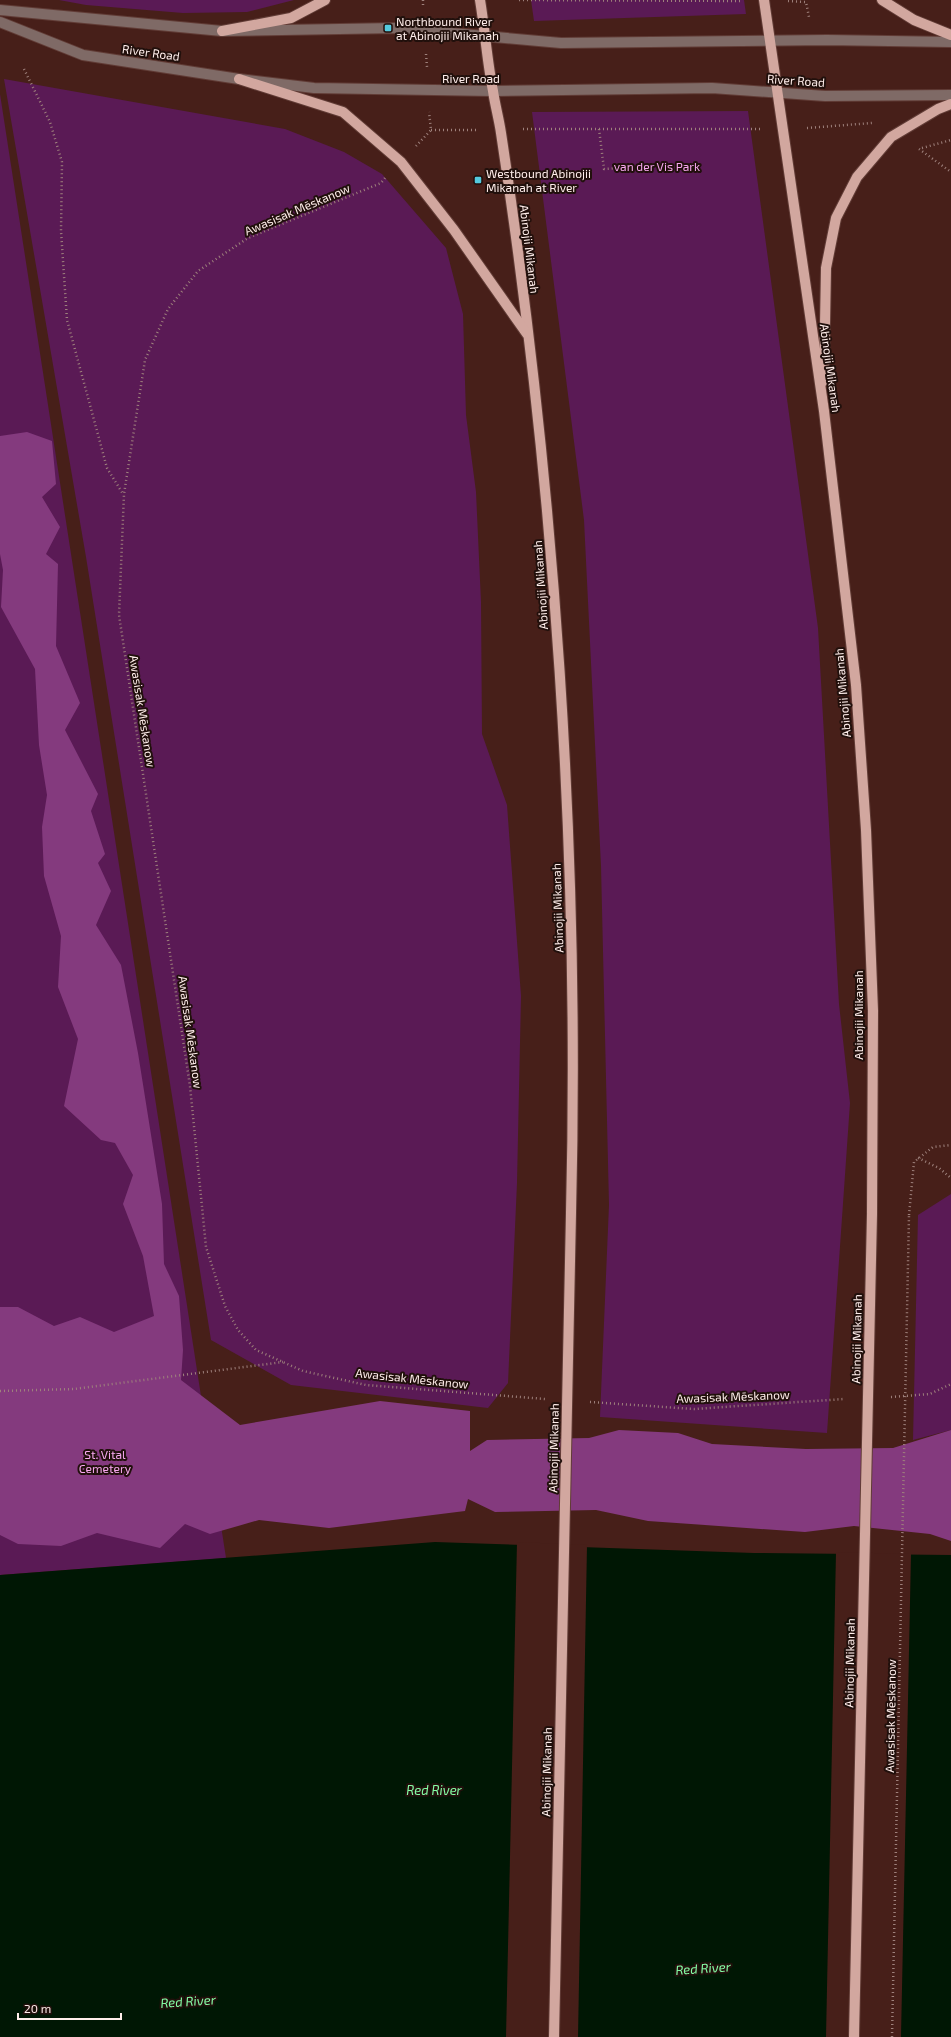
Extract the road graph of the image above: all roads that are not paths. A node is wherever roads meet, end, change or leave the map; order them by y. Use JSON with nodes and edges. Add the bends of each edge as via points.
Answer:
{"nodes":[{"id":1,"x":325,"y":0,"type":"edge"},
{"id":2,"x":480,"y":0,"type":"edge"},
{"id":3,"x":882,"y":0,"type":"edge"},
{"id":4,"x":764,"y":1,"type":"edge"},
{"id":5,"x":0,"y":10,"type":"edge"},
{"id":6,"x":0,"y":22,"type":"edge"},
{"id":7,"x":222,"y":30,"type":"junction"},
{"id":8,"x":486,"y":35,"type":"junction"},
{"id":9,"x":951,"y":35,"type":"edge"},
{"id":10,"x":769,"y":41,"type":"junction"},
{"id":11,"x":951,"y":42,"type":"edge"},
{"id":12,"x":239,"y":79,"type":"junction"},
{"id":13,"x":492,"y":91,"type":"junction"},
{"id":14,"x":777,"y":92,"type":"junction"},
{"id":15,"x":951,"y":96,"type":"edge"},
{"id":16,"x":951,"y":104,"type":"edge"},
{"id":17,"x":528,"y":336,"type":"junction"},
{"id":18,"x":824,"y":411,"type":"junction"},
{"id":19,"x":554,"y":2037,"type":"edge"},
{"id":20,"x":854,"y":2037,"type":"edge"}],
"edges":[{"from":1,"to":7,"type":"main road","via":[[291,18]]},
{"from":2,"to":8,"type":"main road","name":"Abinojii Mikanah"},
{"from":3,"to":9,"type":"main road","via":[[914,20]]},
{"from":4,"to":10,"type":"main road","name":"Abinojii Mikanah"},
{"from":5,"to":7,"type":"street"},
{"from":6,"to":12,"type":"street","name":"River Road","via":[[83,55]]},
{"from":7,"to":8,"type":"street","via":[[396,28]]},
{"from":8,"to":10,"type":"street","via":[[561,43]]},
{"from":8,"to":13,"type":"main road","name":"Abinojii Mikanah"},
{"from":10,"to":11,"type":"street"},
{"from":10,"to":14,"type":"main road","name":"Abinojii Mikanah"},
{"from":12,"to":13,"type":"street","name":"River Road","via":[[314,88]]},
{"from":12,"to":17,"type":"main road","via":[[343,112],[401,162],[454,230]]},
{"from":13,"to":14,"type":"street","name":"River Road","via":[[712,88]]},
{"from":13,"to":17,"type":"main road","name":"Abinojii Mikanah","via":[[501,130]]},
{"from":14,"to":15,"type":"street","name":"River Road","via":[[825,96]]},
{"from":14,"to":18,"type":"main road","name":"Abinojii Mikanah"},
{"from":16,"to":18,"type":"main road","via":[[891,137],[857,177],[836,218],[826,268]]},
{"from":17,"to":19,"type":"main road","name":"Abinojii Mikanah","bridge":true,"via":[[549,533],[570,894],[573,1124]]},
{"from":18,"to":20,"type":"main road","name":"Abinojii Mikanah","bridge":true,"via":[[856,685],[866,830],[873,1011],[872,1214]]}]}
